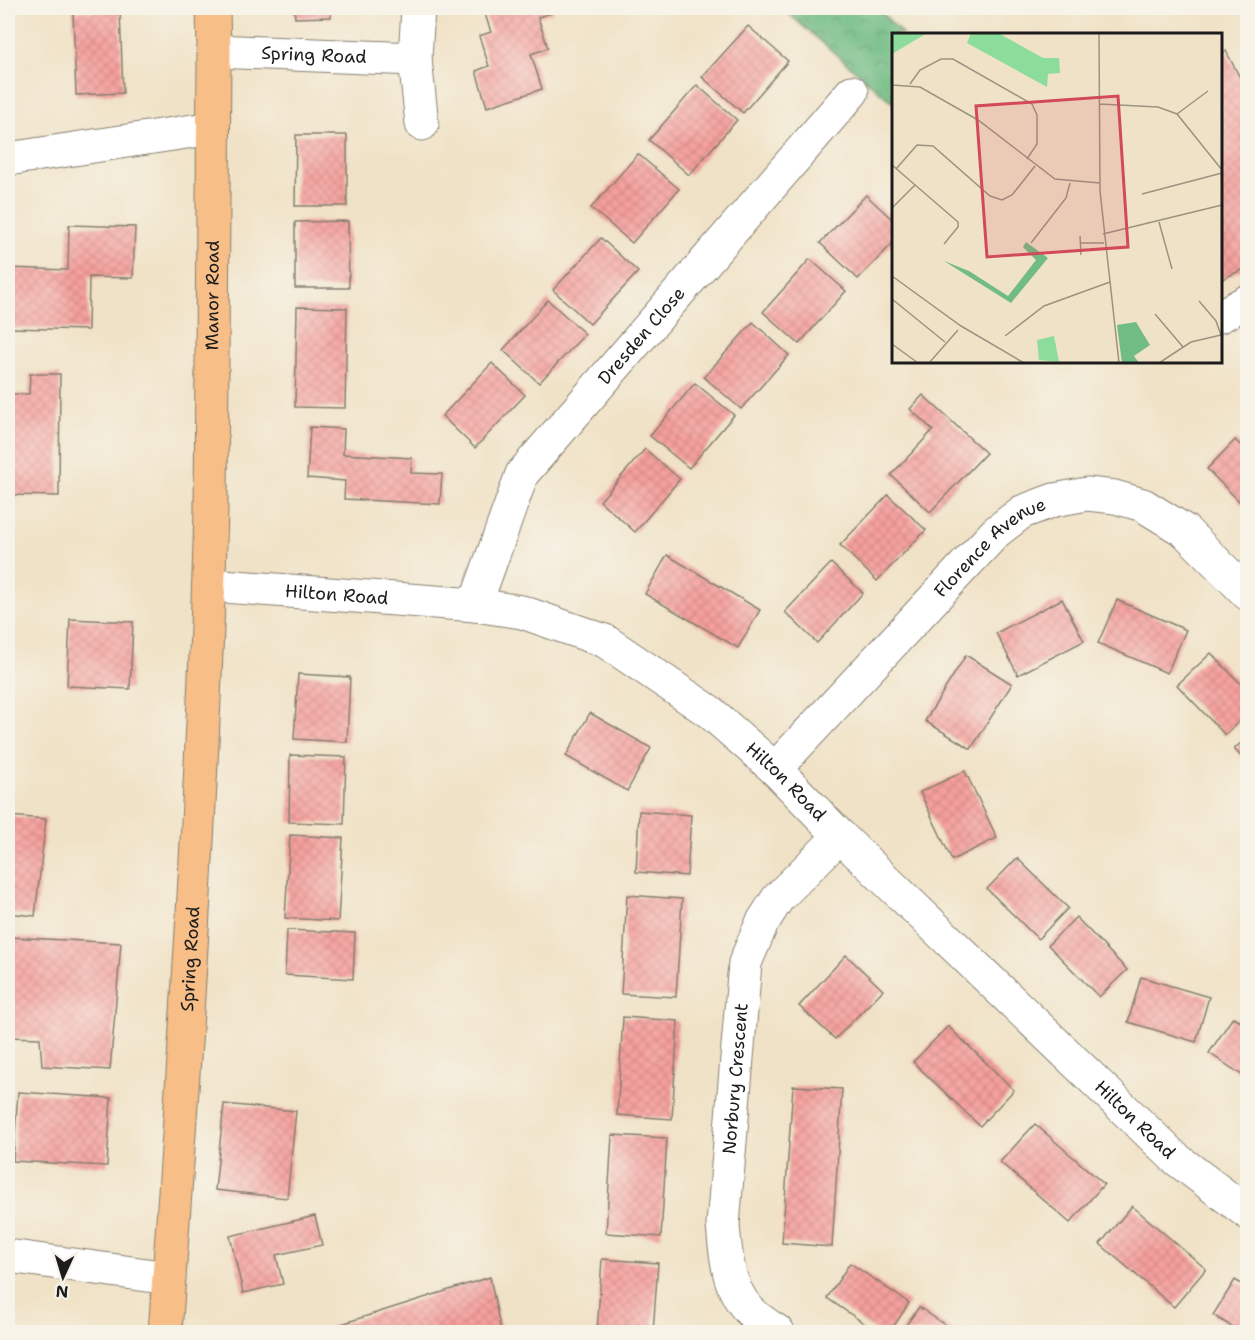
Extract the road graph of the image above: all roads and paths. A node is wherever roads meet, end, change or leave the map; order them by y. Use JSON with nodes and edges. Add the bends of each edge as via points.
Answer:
{"nodes":[{"id":1,"x":213,"y":8,"type":"edge"},
{"id":2,"x":418,"y":8,"type":"edge"},
{"id":3,"x":214,"y":51,"type":"junction"},
{"id":4,"x":415,"y":59,"type":"junction"},
{"id":5,"x":852,"y":92,"type":"dead end"},
{"id":6,"x":422,"y":124,"type":"dead end"},
{"id":7,"x":213,"y":128,"type":"junction"},
{"id":8,"x":8,"y":159,"type":"edge"},
{"id":9,"x":1248,"y":301,"type":"edge"},
{"id":10,"x":1222,"y":315,"type":"edge"},
{"id":11,"x":209,"y":585,"type":"junction"},
{"id":12,"x":1248,"y":594,"type":"edge"},
{"id":13,"x":475,"y":605,"type":"junction"},
{"id":14,"x":775,"y":769,"type":"junction"},
{"id":15,"x":840,"y":836,"type":"junction"},
{"id":16,"x":1248,"y":1213,"type":"edge"},
{"id":17,"x":8,"y":1256,"type":"edge"},
{"id":18,"x":169,"y":1278,"type":"junction"},
{"id":19,"x":165,"y":1332,"type":"edge"},
{"id":20,"x":778,"y":1332,"type":"edge"}],
"edges":[{"from":1,"to":3,"type":"main road","name":"Manor Road"},
{"from":2,"to":4,"type":"street"},
{"from":3,"to":4,"type":"street","name":"Spring Road"},
{"from":3,"to":7,"type":"main road","name":"Manor Road"},
{"from":4,"to":6,"type":"street"},
{"from":5,"to":13,"type":"street","name":"Dresden Close","via":[[522,474]]},
{"from":7,"to":8,"type":"street"},
{"from":7,"to":11,"type":"main road","name":"Manor Road"},
{"from":9,"to":10,"type":"street"},
{"from":11,"to":13,"type":"street","name":"Hilton Road"},
{"from":11,"to":18,"type":"main road","name":"Spring Road","via":[[194,912]]},
{"from":12,"to":14,"type":"street","name":"Florence Avenue","via":[[1185,531],[1143,505],[1087,494],[1054,500],[1023,512],[996,532]]},
{"from":13,"to":14,"type":"street","name":"Hilton Road","via":[[522,612],[605,641],[710,712]]},
{"from":14,"to":15,"type":"street","name":"Hilton Road"},
{"from":15,"to":16,"type":"street","name":"Hilton Road","via":[[1175,1158]]},
{"from":15,"to":20,"type":"street","name":"Norbury Crescent","via":[[778,898],[745,963],[723,1225],[728,1272],[739,1298],[757,1318]]},
{"from":17,"to":18,"type":"street"},
{"from":18,"to":19,"type":"main road","name":"Spring Road"}]}
